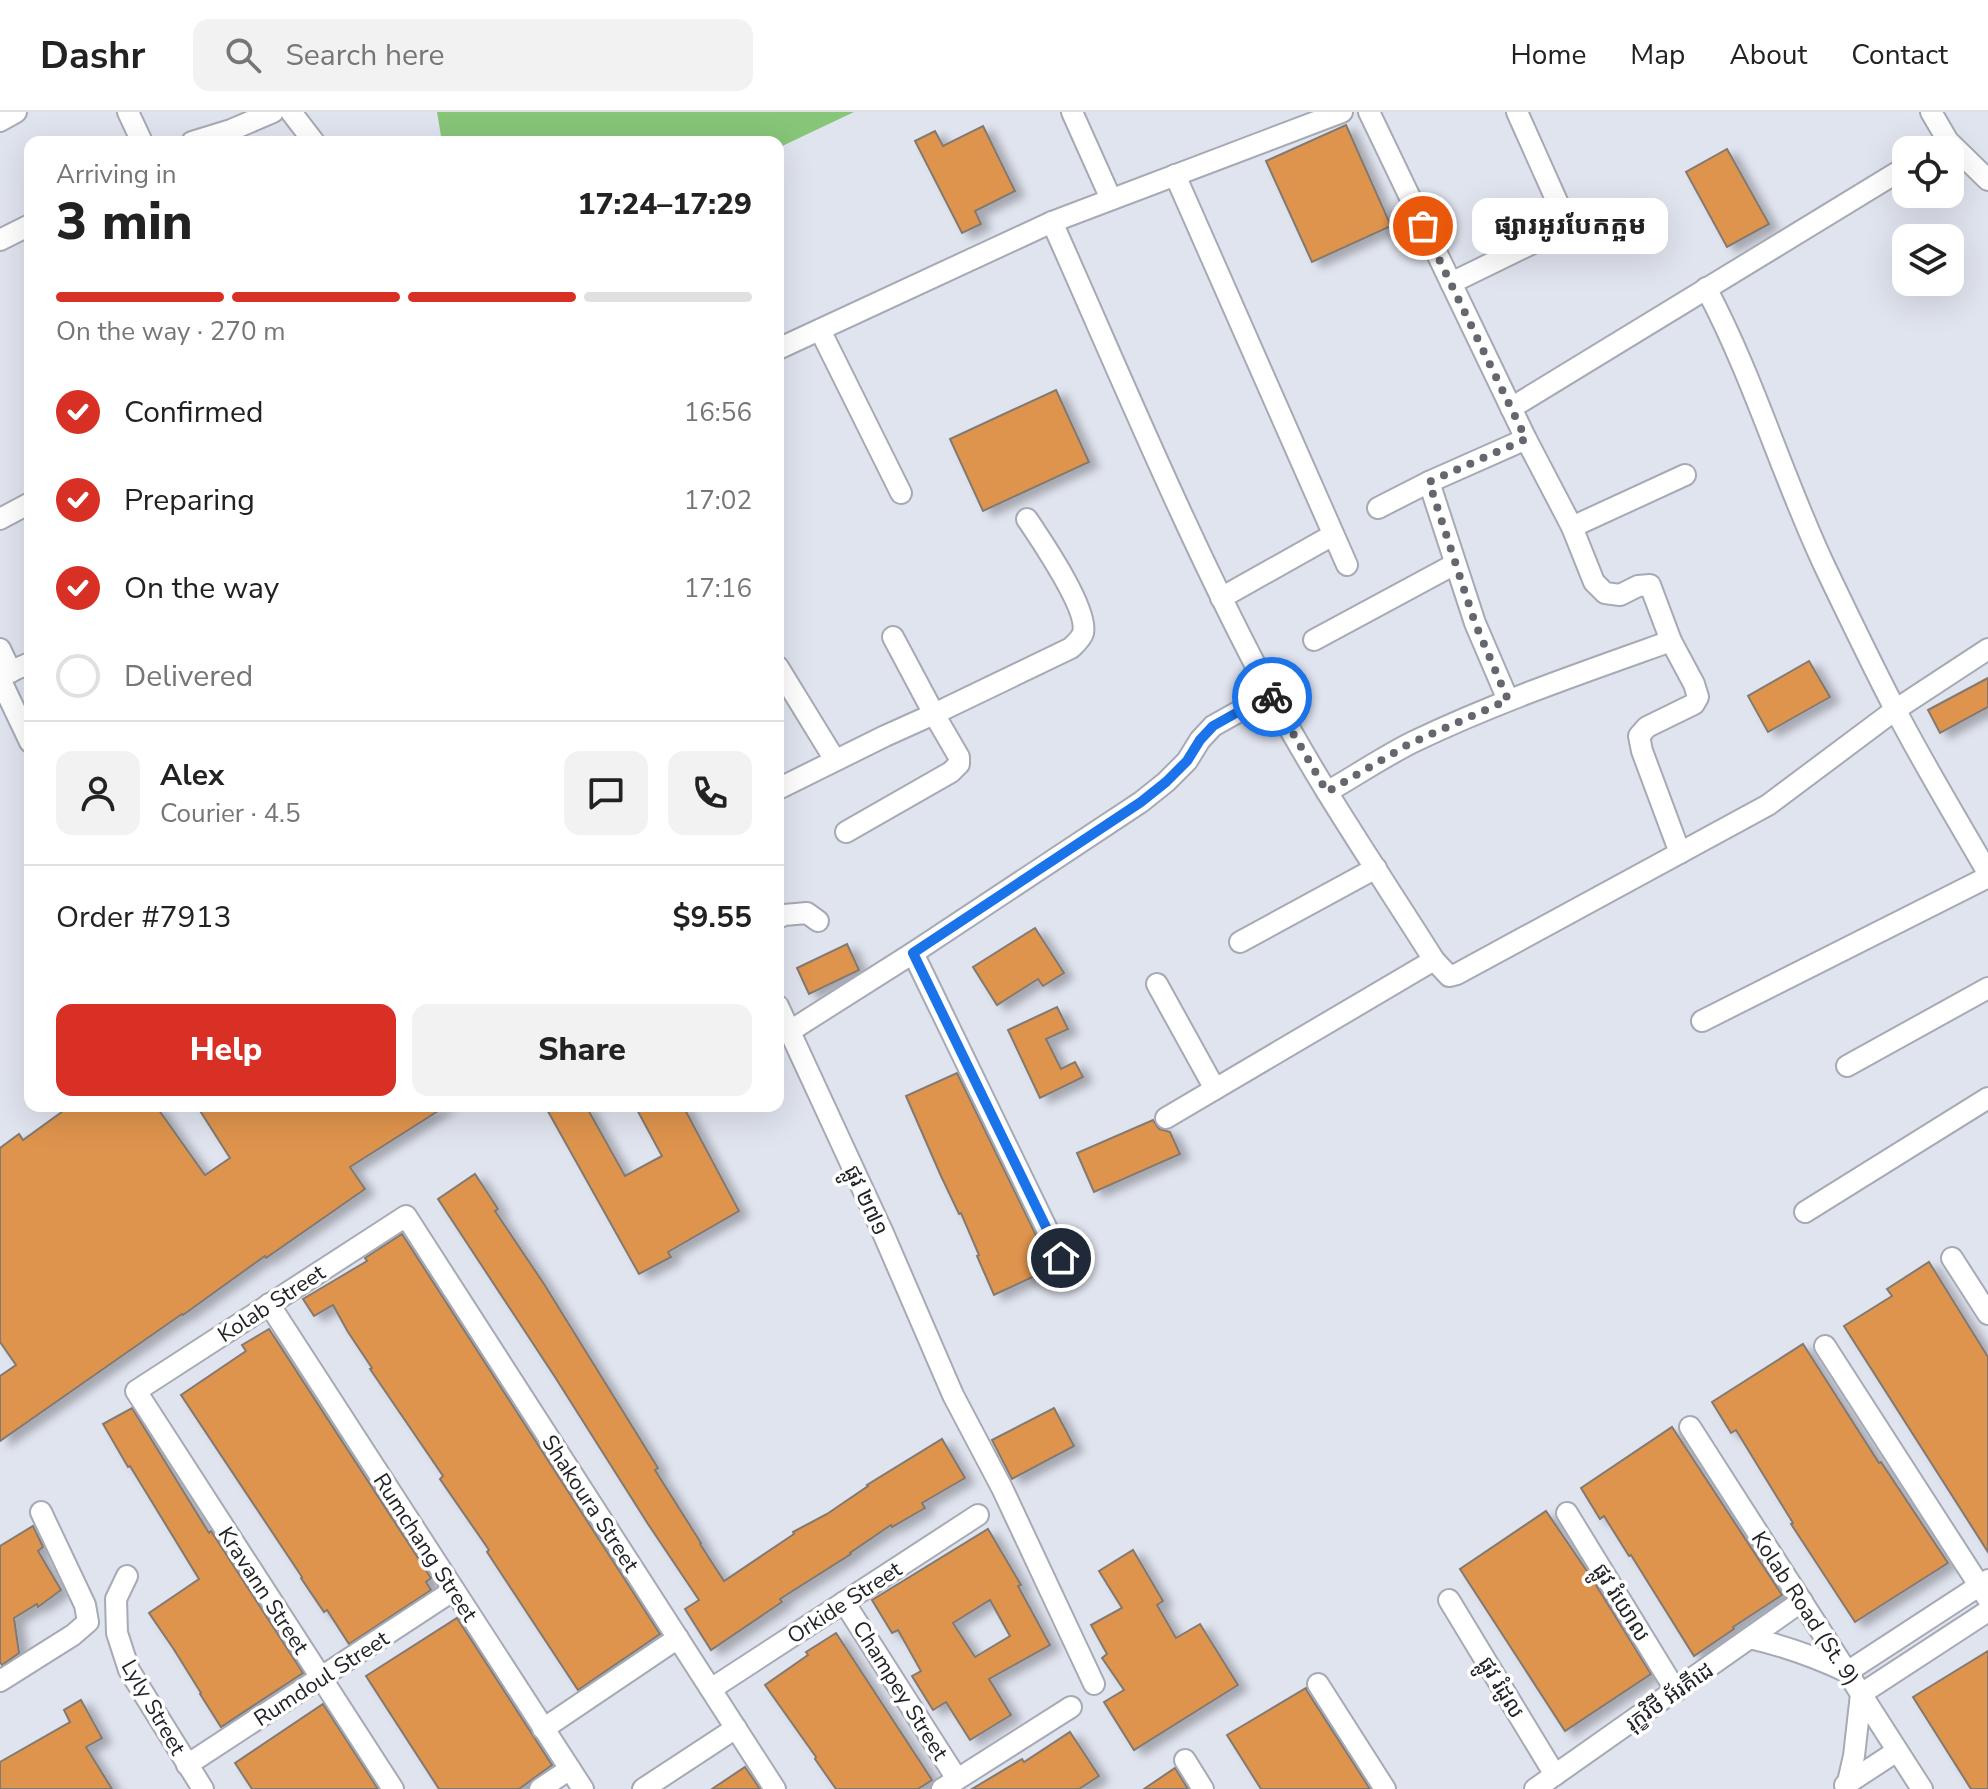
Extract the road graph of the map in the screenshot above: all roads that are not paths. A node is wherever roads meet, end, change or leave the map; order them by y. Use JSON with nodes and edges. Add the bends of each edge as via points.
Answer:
{"nodes":[{"id":1,"x":16,"y":112,"type":"edge"},
{"id":2,"x":128,"y":112,"type":"edge"},
{"id":3,"x":273,"y":112,"type":"edge"},
{"id":4,"x":291,"y":112,"type":"edge"},
{"id":5,"x":1072,"y":112,"type":"edge"},
{"id":6,"x":1342,"y":112,"type":"edge"},
{"id":7,"x":1369,"y":112,"type":"edge"},
{"id":8,"x":1517,"y":112,"type":"edge"},
{"id":9,"x":1931,"y":112,"type":"edge"},
{"id":10,"x":0,"y":121,"type":"edge"},
{"id":11,"x":139,"y":136,"type":"edge"},
{"id":12,"x":212,"y":136,"type":"edge"},
{"id":13,"x":309,"y":136,"type":"edge"},
{"id":14,"x":1938,"y":136,"type":"edge"},
{"id":15,"x":1964,"y":163,"type":"edge"},
{"id":16,"x":1175,"y":175,"type":"junction"},
{"id":17,"x":1892,"y":175,"type":"edge"},
{"id":18,"x":1988,"y":180,"type":"edge"},
{"id":19,"x":1111,"y":199,"type":"junction"},
{"id":20,"x":1052,"y":222,"type":"junction"},
{"id":21,"x":24,"y":228,"type":"edge"},
{"id":22,"x":0,"y":240,"type":"edge"},
{"id":23,"x":1451,"y":283,"type":"junction"},
{"id":24,"x":1706,"y":288,"type":"junction"},
{"id":25,"x":820,"y":330,"type":"junction"},
{"id":26,"x":784,"y":346,"type":"edge"},
{"id":27,"x":1511,"y":408,"type":"junction"},
{"id":28,"x":1526,"y":439,"type":"junction"},
{"id":29,"x":1685,"y":475,"type":"dead end"},
{"id":30,"x":1429,"y":482,"type":"junction"},
{"id":31,"x":901,"y":493,"type":"dead end"},
{"id":32,"x":24,"y":506,"type":"edge"},
{"id":33,"x":1378,"y":508,"type":"dead end"},
{"id":34,"x":0,"y":519,"type":"edge"},
{"id":35,"x":1027,"y":519,"type":"dead end"},
{"id":36,"x":1572,"y":527,"type":"junction"},
{"id":37,"x":1333,"y":535,"type":"junction"},
{"id":38,"x":1455,"y":564,"type":"junction"},
{"id":39,"x":1347,"y":565,"type":"dead end"},
{"id":40,"x":1221,"y":598,"type":"junction"},
{"id":41,"x":893,"y":637,"type":"dead end"},
{"id":42,"x":1314,"y":640,"type":"dead end"},
{"id":43,"x":1671,"y":641,"type":"junction"},
{"id":44,"x":0,"y":649,"type":"edge"},
{"id":45,"x":1988,"y":649,"type":"edge"},
{"id":46,"x":24,"y":666,"type":"edge"},
{"id":47,"x":4,"y":676,"type":"edge"},
{"id":48,"x":784,"y":677,"type":"edge"},
{"id":49,"x":1270,"y":694,"type":"junction"},
{"id":50,"x":1508,"y":700,"type":"junction"},
{"id":51,"x":1895,"y":710,"type":"junction"},
{"id":52,"x":934,"y":714,"type":"junction"},
{"id":53,"x":24,"y":727,"type":"edge"},
{"id":54,"x":835,"y":760,"type":"junction"},
{"id":55,"x":784,"y":786,"type":"edge"},
{"id":56,"x":1327,"y":792,"type":"junction"},
{"id":57,"x":846,"y":832,"type":"dead end"},
{"id":58,"x":1680,"y":853,"type":"junction"},
{"id":59,"x":1376,"y":868,"type":"junction"},
{"id":60,"x":1988,"y":875,"type":"edge"},
{"id":61,"x":784,"y":915,"type":"edge"},
{"id":62,"x":818,"y":921,"type":"dead end"},
{"id":63,"x":1240,"y":942,"type":"dead end"},
{"id":64,"x":913,"y":953,"type":"junction"},
{"id":65,"x":1434,"y":960,"type":"junction"},
{"id":66,"x":1157,"y":984,"type":"dead end"},
{"id":67,"x":1988,"y":988,"type":"edge"},
{"id":68,"x":784,"y":1018,"type":"edge"},
{"id":69,"x":1702,"y":1021,"type":"dead end"},
{"id":70,"x":790,"y":1031,"type":"junction"},
{"id":71,"x":1847,"y":1066,"type":"dead end"},
{"id":72,"x":1215,"y":1089,"type":"junction"},
{"id":73,"x":1988,"y":1098,"type":"edge"},
{"id":74,"x":1166,"y":1118,"type":"dead end"},
{"id":75,"x":1805,"y":1212,"type":"dead end"},
{"id":76,"x":406,"y":1216,"type":"joint"},
{"id":77,"x":1061,"y":1258,"type":"dead end"},
{"id":78,"x":1952,"y":1258,"type":"dead end"},
{"id":79,"x":269,"y":1304,"type":"junction"},
{"id":80,"x":1988,"y":1314,"type":"edge"},
{"id":81,"x":1825,"y":1346,"type":"dead end"},
{"id":82,"x":136,"y":1391,"type":"joint"},
{"id":83,"x":1690,"y":1427,"type":"dead end"},
{"id":84,"x":41,"y":1512,"type":"dead end"},
{"id":85,"x":1567,"y":1513,"type":"dead end"},
{"id":86,"x":978,"y":1515,"type":"dead end"},
{"id":87,"x":127,"y":1576,"type":"dead end"},
{"id":88,"x":1985,"y":1588,"type":"edge"},
{"id":89,"x":454,"y":1590,"type":"junction"},
{"id":90,"x":1449,"y":1600,"type":"dead end"},
{"id":91,"x":1802,"y":1601,"type":"junction"},
{"id":92,"x":844,"y":1602,"type":"junction"},
{"id":93,"x":1988,"y":1611,"type":"edge"},
{"id":94,"x":678,"y":1638,"type":"junction"},
{"id":95,"x":1750,"y":1638,"type":"junction"},
{"id":96,"x":1847,"y":1672,"type":"junction"},
{"id":97,"x":321,"y":1678,"type":"junction"},
{"id":98,"x":0,"y":1681,"type":"edge"},
{"id":99,"x":1094,"y":1684,"type":"dead end"},
{"id":100,"x":1318,"y":1684,"type":"dead end"},
{"id":101,"x":711,"y":1689,"type":"junction"},
{"id":102,"x":1676,"y":1691,"type":"junction"},
{"id":103,"x":1861,"y":1694,"type":"junction"},
{"id":104,"x":1071,"y":1707,"type":"dead end"},
{"id":105,"x":736,"y":1728,"type":"junction"},
{"id":106,"x":543,"y":1729,"type":"junction"},
{"id":107,"x":1897,"y":1751,"type":"junction"},
{"id":108,"x":1185,"y":1760,"type":"dead end"},
{"id":109,"x":187,"y":1765,"type":"junction"},
{"id":110,"x":570,"y":1769,"type":"junction"},
{"id":111,"x":1555,"y":1775,"type":"junction"},
{"id":112,"x":950,"y":1784,"type":"edge"},
{"id":113,"x":1843,"y":1786,"type":"edge"},
{"id":114,"x":203,"y":1789,"type":"edge"},
{"id":115,"x":393,"y":1789,"type":"edge"},
{"id":116,"x":540,"y":1789,"type":"edge"},
{"id":117,"x":583,"y":1789,"type":"edge"},
{"id":118,"x":643,"y":1789,"type":"edge"},
{"id":119,"x":775,"y":1789,"type":"edge"},
{"id":120,"x":1203,"y":1789,"type":"edge"},
{"id":121,"x":1385,"y":1789,"type":"edge"},
{"id":122,"x":1535,"y":1789,"type":"edge"},
{"id":123,"x":1922,"y":1789,"type":"edge"}],
"edges":[{"from":1,"to":10,"type":"street"},
{"from":2,"to":11,"type":"street"},
{"from":3,"to":12,"type":"street"},
{"from":4,"to":13,"type":"street"},
{"from":5,"to":19,"type":"street"},
{"from":6,"to":16,"type":"street"},
{"from":7,"to":23,"type":"street"},
{"from":8,"to":23,"type":"street","via":[[1568,226]]},
{"from":9,"to":14,"type":"street"},
{"from":15,"to":18,"type":"street"},
{"from":16,"to":19,"type":"street"},
{"from":16,"to":37,"type":"street"},
{"from":17,"to":24,"type":"street"},
{"from":19,"to":20,"type":"street"},
{"from":20,"to":25,"type":"street"},
{"from":20,"to":40,"type":"street"},
{"from":21,"to":22,"type":"street"},
{"from":23,"to":27,"type":"street"},
{"from":24,"to":27,"type":"street"},
{"from":24,"to":51,"type":"street","via":[[1825,567]]},
{"from":25,"to":26,"type":"street"},
{"from":25,"to":31,"type":"street"},
{"from":27,"to":28,"type":"street"},
{"from":28,"to":30,"type":"street"},
{"from":28,"to":36,"type":"street"},
{"from":29,"to":36,"type":"street"},
{"from":30,"to":33,"type":"street"},
{"from":30,"to":38,"type":"street"},
{"from":32,"to":34,"type":"street"},
{"from":35,"to":52,"type":"street","via":[[1080,610],[1082,635],[1071,648]]},
{"from":36,"to":43,"type":"street","via":[[1594,582],[1605,593],[1620,595],[1650,585]]},
{"from":37,"to":39,"type":"street"},
{"from":37,"to":40,"type":"street"},
{"from":38,"to":42,"type":"street"},
{"from":38,"to":50,"type":"street"},
{"from":40,"to":49,"type":"street"},
{"from":41,"to":52,"type":"street"},
{"from":43,"to":50,"type":"street"},
{"from":43,"to":58,"type":"street","via":[[1698,697],[1639,736]]},
{"from":44,"to":47,"type":"street"},
{"from":45,"to":51,"type":"street"},
{"from":46,"to":47,"type":"street"},
{"from":47,"to":53,"type":"street"},
{"from":48,"to":54,"type":"street"},
{"from":49,"to":56,"type":"street"},
{"from":49,"to":64,"type":"street","via":[[1213,726],[1177,772],[1141,802]]},
{"from":50,"to":56,"type":"street","via":[[1409,744]]},
{"from":51,"to":58,"type":"street","via":[[1768,805]]},
{"from":51,"to":60,"type":"street"},
{"from":52,"to":54,"type":"street"},
{"from":52,"to":57,"type":"street","via":[[959,764]]},
{"from":54,"to":55,"type":"street"},
{"from":56,"to":59,"type":"street"},
{"from":58,"to":65,"type":"street","via":[[1457,974],[1449,976]]},
{"from":59,"to":63,"type":"street"},
{"from":59,"to":65,"type":"street"},
{"from":60,"to":69,"type":"street"},
{"from":61,"to":62,"type":"street","via":[[807,913]]},
{"from":64,"to":70,"type":"street"},
{"from":64,"to":77,"type":"street"},
{"from":65,"to":72,"type":"street"},
{"from":66,"to":72,"type":"street"},
{"from":67,"to":71,"type":"street"},
{"from":68,"to":70,"type":"street","name":"ផ្លូវ ២៧១"},
{"from":70,"to":99,"type":"street","name":"ផ្លូវ ២៧១","via":[[953,1395]]},
{"from":72,"to":74,"type":"street"},
{"from":73,"to":75,"type":"street"},
{"from":76,"to":79,"type":"street","name":"Kolab Street"},
{"from":76,"to":94,"type":"street","name":"Shakoura Street"},
{"from":78,"to":80,"type":"street"},
{"from":79,"to":82,"type":"street","name":"Kolab Street"},
{"from":79,"to":89,"type":"street","name":"Rumchang Street"},
{"from":81,"to":88,"type":"street"},
{"from":82,"to":97,"type":"street","name":"Kravann Street"},
{"from":83,"to":91,"type":"street","name":"Kolab Road (St. 9)"},
{"from":84,"to":98,"type":"street","via":[[88,1622]]},
{"from":85,"to":102,"type":"street","name":"ផ្លូវ រំយោល"},
{"from":86,"to":92,"type":"street","name":"Orkide Street"},
{"from":87,"to":109,"type":"street","name":"Lyly Street","via":[[116,1599],[117,1633],[129,1670]]},
{"from":88,"to":96,"type":"street"},
{"from":89,"to":97,"type":"street","name":"Rumdoul Street"},
{"from":89,"to":106,"type":"street","name":"Rumchang Street"},
{"from":90,"to":111,"type":"street","name":"ផ្លូវ រំដូល"},
{"from":91,"to":95,"type":"street","name":"រុក្ខវិថី អ័រគីដេ"},
{"from":91,"to":96,"type":"street","name":"Kolab Road (St. 9)"},
{"from":92,"to":101,"type":"street","name":"Orkide Street"},
{"from":92,"to":112,"type":"street","name":"Champey Street"},
{"from":93,"to":103,"type":"street"},
{"from":94,"to":101,"type":"street","name":"Shakoura Street"},
{"from":94,"to":106,"type":"street"},
{"from":95,"to":96,"type":"street"},
{"from":95,"to":102,"type":"street","name":"រុក្ខវិថី អ័រគីដេ"},
{"from":96,"to":103,"type":"street","name":"Kolab Road (St. 9)"},
{"from":97,"to":109,"type":"street","name":"Rumdoul Street"},
{"from":97,"to":115,"type":"street","name":"Kravann Street"},
{"from":100,"to":121,"type":"street"},
{"from":101,"to":105,"type":"street","name":"Shakoura Street"},
{"from":102,"to":111,"type":"street","name":"រុក្ខវិថី អ័រគីដេ"},
{"from":103,"to":107,"type":"street","name":"Kolab Road (St. 9)"},
{"from":103,"to":113,"type":"street","via":[[1854,1756]]},
{"from":104,"to":112,"type":"street"},
{"from":105,"to":118,"type":"street"},
{"from":105,"to":119,"type":"street","name":"Shakoura Street"},
{"from":106,"to":110,"type":"street","name":"Rumchang Street"},
{"from":107,"to":113,"type":"street"},
{"from":107,"to":123,"type":"street","name":"Kolab Road (St. 9)"},
{"from":108,"to":120,"type":"street"},
{"from":109,"to":114,"type":"street","name":"Lyly Street"},
{"from":110,"to":116,"type":"street"},
{"from":110,"to":117,"type":"street","name":"Rumchang Street"},
{"from":111,"to":122,"type":"street","name":"រុក្ខវិថី អ័រគីដេ"}]}
